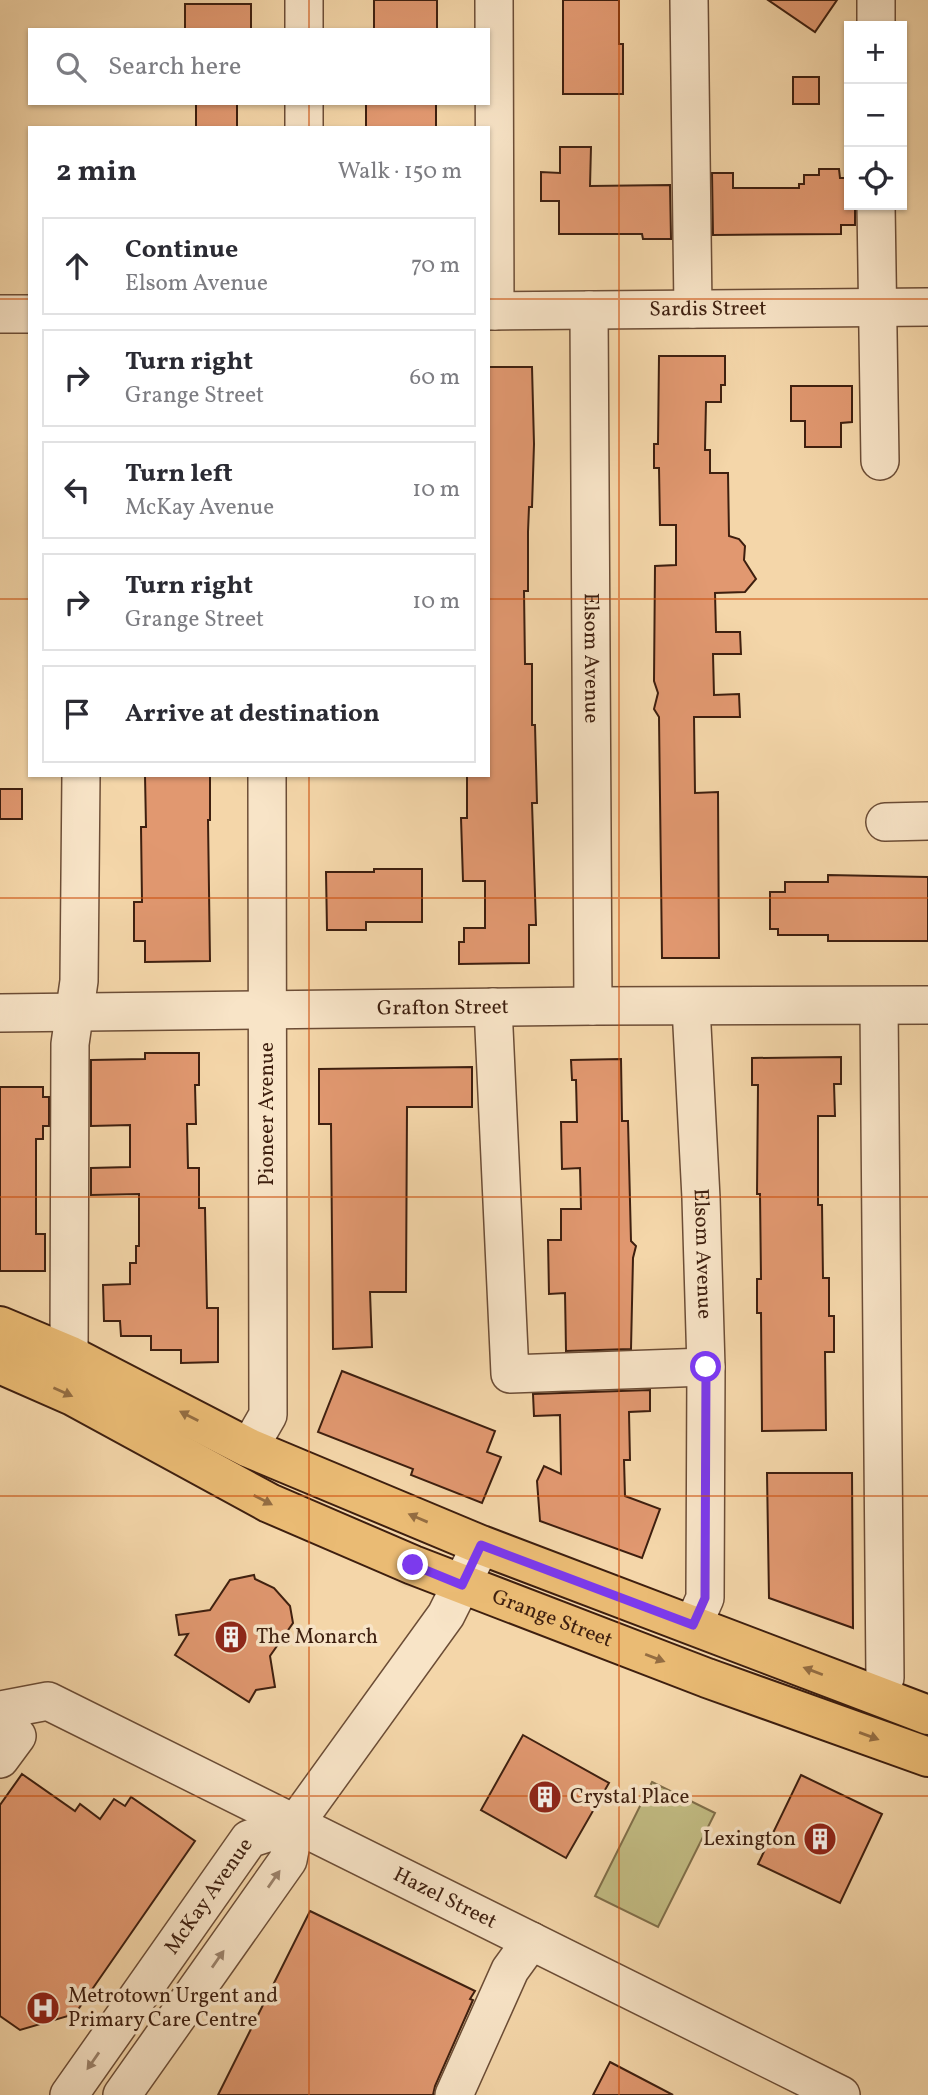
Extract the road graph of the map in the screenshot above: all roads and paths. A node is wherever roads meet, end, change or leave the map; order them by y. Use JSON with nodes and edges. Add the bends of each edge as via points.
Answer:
{"nodes":[{"id":1,"x":304,"y":0,"type":"edge"},
{"id":2,"x":494,"y":0,"type":"edge"},
{"id":3,"x":689,"y":0,"type":"edge"},
{"id":4,"x":876,"y":0,"type":"edge"},
{"id":5,"x":876,"y":21,"type":"edge"},
{"id":6,"x":304,"y":28,"type":"edge"},
{"id":7,"x":304,"y":105,"type":"edge"},
{"id":8,"x":304,"y":126,"type":"edge"},
{"id":9,"x":876,"y":210,"type":"edge"},
{"id":10,"x":877,"y":307,"type":"junction"},
{"id":11,"x":928,"y":307,"type":"edge"},
{"id":12,"x":694,"y":309,"type":"junction"},
{"id":13,"x":589,"y":310,"type":"junction"},
{"id":14,"x":492,"y":311,"type":"edge"},
{"id":15,"x":0,"y":314,"type":"edge"},
{"id":16,"x":28,"y":314,"type":"edge"},
{"id":17,"x":880,"y":461,"type":"dead end"},
{"id":18,"x":81,"y":777,"type":"edge"},
{"id":19,"x":267,"y":777,"type":"edge"},
{"id":20,"x":928,"y":821,"type":"edge"},
{"id":21,"x":886,"y":822,"type":"dead end"},
{"id":22,"x":928,"y":1005,"type":"edge"},
{"id":23,"x":593,"y":1006,"type":"junction"},
{"id":24,"x":879,"y":1006,"type":"junction"},
{"id":25,"x":493,"y":1007,"type":"junction"},
{"id":26,"x":691,"y":1007,"type":"junction"},
{"id":27,"x":268,"y":1010,"type":"junction"},
{"id":28,"x":0,"y":1013,"type":"edge"},
{"id":29,"x":75,"y":1013,"type":"junction"},
{"id":30,"x":0,"y":1326,"type":"edge"},
{"id":31,"x":69,"y":1355,"type":"junction"},
{"id":32,"x":0,"y":1364,"type":"edge"},
{"id":33,"x":706,"y":1367,"type":"junction"},
{"id":34,"x":249,"y":1448,"type":"junction"},
{"id":35,"x":481,"y":1545,"type":"junction"},
{"id":36,"x":462,"y":1585,"type":"junction"},
{"id":37,"x":693,"y":1625,"type":"junction"},
{"id":38,"x":877,"y":1695,"type":"junction"},
{"id":39,"x":928,"y":1715,"type":"edge"},
{"id":40,"x":6,"y":1735,"type":"edge"},
{"id":41,"x":928,"y":1757,"type":"edge"},
{"id":42,"x":295,"y":1824,"type":"junction"},
{"id":43,"x":531,"y":1941,"type":"junction"},
{"id":44,"x":69,"y":2095,"type":"edge"},
{"id":45,"x":122,"y":2095,"type":"edge"},
{"id":46,"x":454,"y":2095,"type":"edge"},
{"id":47,"x":841,"y":2095,"type":"edge"}],
"edges":[{"from":1,"to":6,"type":"street"},
{"from":2,"to":14,"type":"street"},
{"from":3,"to":12,"type":"street"},
{"from":4,"to":5,"type":"street"},
{"from":7,"to":8,"type":"street"},
{"from":9,"to":10,"type":"street"},
{"from":10,"to":11,"type":"street","name":"Sardis Street"},
{"from":10,"to":12,"type":"street","name":"Sardis Street"},
{"from":10,"to":17,"type":"street"},
{"from":12,"to":13,"type":"street","name":"Sardis Street"},
{"from":13,"to":14,"type":"street","name":"Sardis Street"},
{"from":13,"to":23,"type":"street","name":"Elsom Avenue"},
{"from":15,"to":16,"type":"street"},
{"from":18,"to":29,"type":"street"},
{"from":19,"to":27,"type":"street","name":"Pioneer Avenue"},
{"from":20,"to":21,"type":"street"},
{"from":22,"to":24,"type":"street","name":"Grafton Street"},
{"from":23,"to":25,"type":"street","name":"Grafton Street"},
{"from":23,"to":26,"type":"street","name":"Grafton Street"},
{"from":24,"to":26,"type":"street","name":"Grafton Street"},
{"from":24,"to":38,"type":"street","via":[[885,1678]]},
{"from":25,"to":27,"type":"street","name":"Grafton Street"},
{"from":25,"to":33,"type":"street","via":[[510,1374]]},
{"from":26,"to":33,"type":"street","name":"Elsom Avenue"},
{"from":27,"to":29,"type":"street","name":"Grafton Street"},
{"from":27,"to":34,"type":"street","name":"Pioneer Avenue","via":[[268,1415]]},
{"from":28,"to":29,"type":"street","name":"Grafton Street"},
{"from":29,"to":31,"type":"street","via":[[70,1044]]},
{"from":30,"to":31,"type":"main road","name":"Grange Street"},
{"from":34,"to":31,"type":"main road","name":"Grange Street","one_way":true},
{"from":32,"to":36,"type":"main road","name":"Grange Street","one_way":true,"via":[[73,1396],[269,1503]]},
{"from":33,"to":37,"type":"street","name":"Elsom Avenue","via":[[705,1598]]},
{"from":35,"to":34,"type":"main road","name":"Grange Street","one_way":true},
{"from":35,"to":36,"type":"street","name":"McKay Avenue"},
{"from":35,"to":37,"type":"main road","name":"Grange Street"},
{"from":36,"to":41,"type":"main road","name":"Grange Street","one_way":true},
{"from":36,"to":42,"type":"street","name":"McKay Avenue","via":[[446,1615]]},
{"from":38,"to":37,"type":"main road","name":"Grange Street","one_way":true},
{"from":38,"to":39,"type":"main road","name":"Grange Street"},
{"from":40,"to":42,"type":"street","name":"Hazel Street","via":[[48,1701]]},
{"from":42,"to":43,"type":"street","name":"Hazel Street"},
{"from":42,"to":44,"type":"street","name":"McKay Avenue","one_way":true,"via":[[249,1839]]},
{"from":45,"to":42,"type":"street","name":"McKay Avenue","one_way":true,"via":[[288,1860]]},
{"from":43,"to":46,"type":"street","via":[[510,1970]]},
{"from":43,"to":47,"type":"street","name":"Hazel Street"}]}
